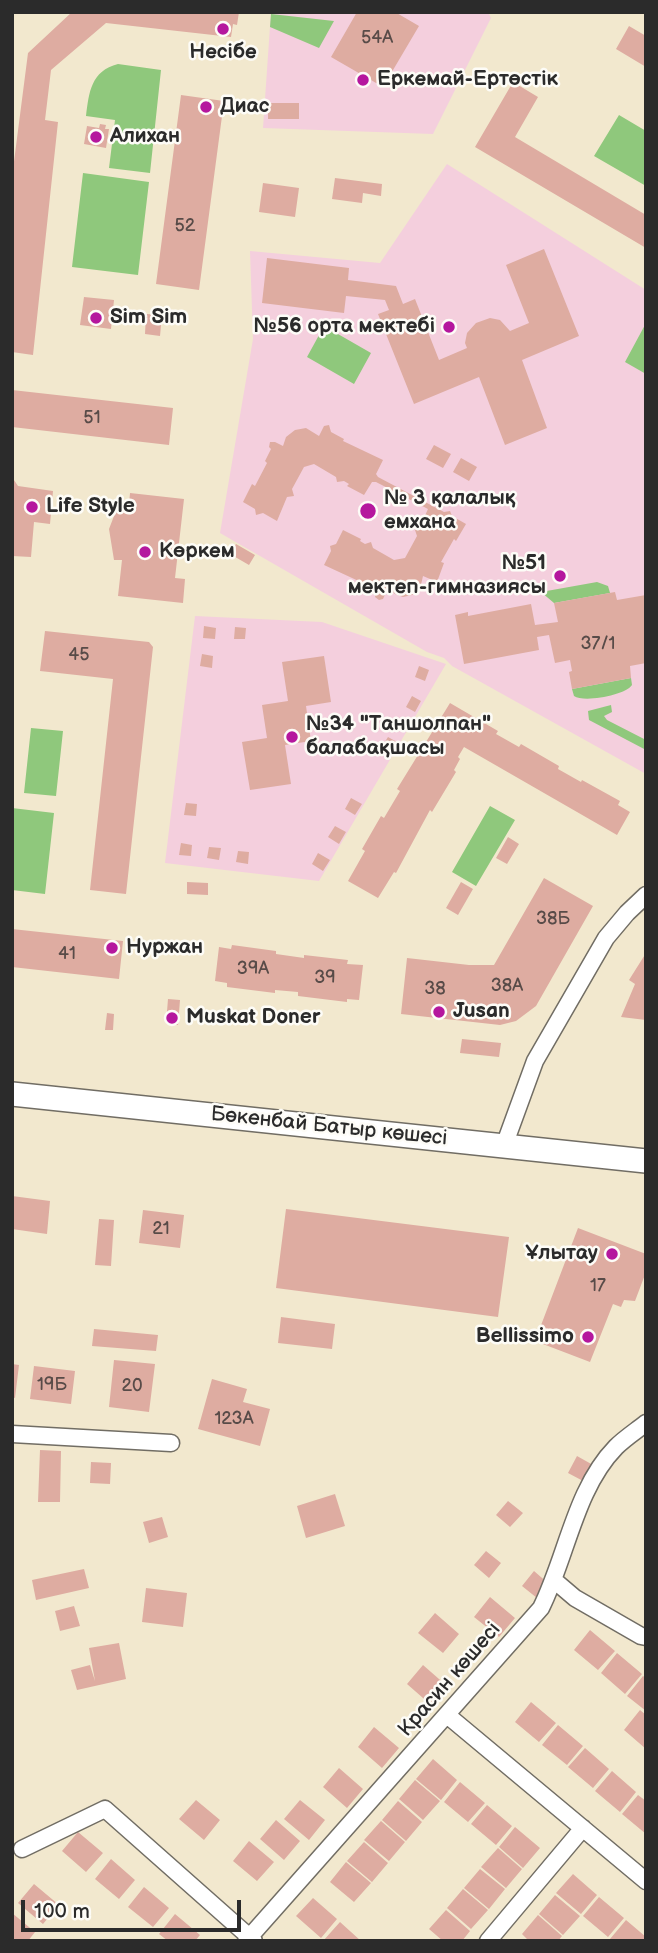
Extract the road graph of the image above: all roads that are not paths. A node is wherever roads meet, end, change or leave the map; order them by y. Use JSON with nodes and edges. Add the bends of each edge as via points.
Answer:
{"nodes":[{"id":1,"x":646,"y":895,"type":"edge"},
{"id":2,"x":12,"y":1094,"type":"edge"},
{"id":3,"x":504,"y":1146,"type":"junction"},
{"id":4,"x":646,"y":1161,"type":"edge"},
{"id":5,"x":646,"y":1423,"type":"edge"},
{"id":6,"x":12,"y":1434,"type":"edge"},
{"id":7,"x":171,"y":1443,"type":"dead end"},
{"id":8,"x":555,"y":1581,"type":"junction"},
{"id":9,"x":646,"y":1637,"type":"edge"},
{"id":10,"x":447,"y":1715,"type":"junction"},
{"id":11,"x":583,"y":1828,"type":"junction"},
{"id":12,"x":22,"y":1849,"type":"dead end"},
{"id":13,"x":646,"y":1881,"type":"edge"},
{"id":14,"x":250,"y":1939,"type":"edge"},
{"id":15,"x":488,"y":1941,"type":"edge"}],
"edges":[{"from":1,"to":3,"type":"street","via":[[606,939],[536,1061]]},
{"from":2,"to":3,"type":"main road","name":"Бөкенбай Батыр көшесі"},
{"from":3,"to":4,"type":"main road","name":"Бөкенбай Батыр көшесі"},
{"from":5,"to":8,"type":"street","name":"Красин көшесі","via":[[615,1448],[592,1481]]},
{"from":6,"to":7,"type":"street"},
{"from":8,"to":9,"type":"street","via":[[575,1598]]},
{"from":8,"to":10,"type":"street","name":"Красин көшесі","via":[[541,1608]]},
{"from":10,"to":11,"type":"street"},
{"from":10,"to":14,"type":"street","name":"Красин көшесі"},
{"from":11,"to":13,"type":"street"},
{"from":11,"to":15,"type":"street"},
{"from":12,"to":14,"type":"street","via":[[105,1809]]}]}
